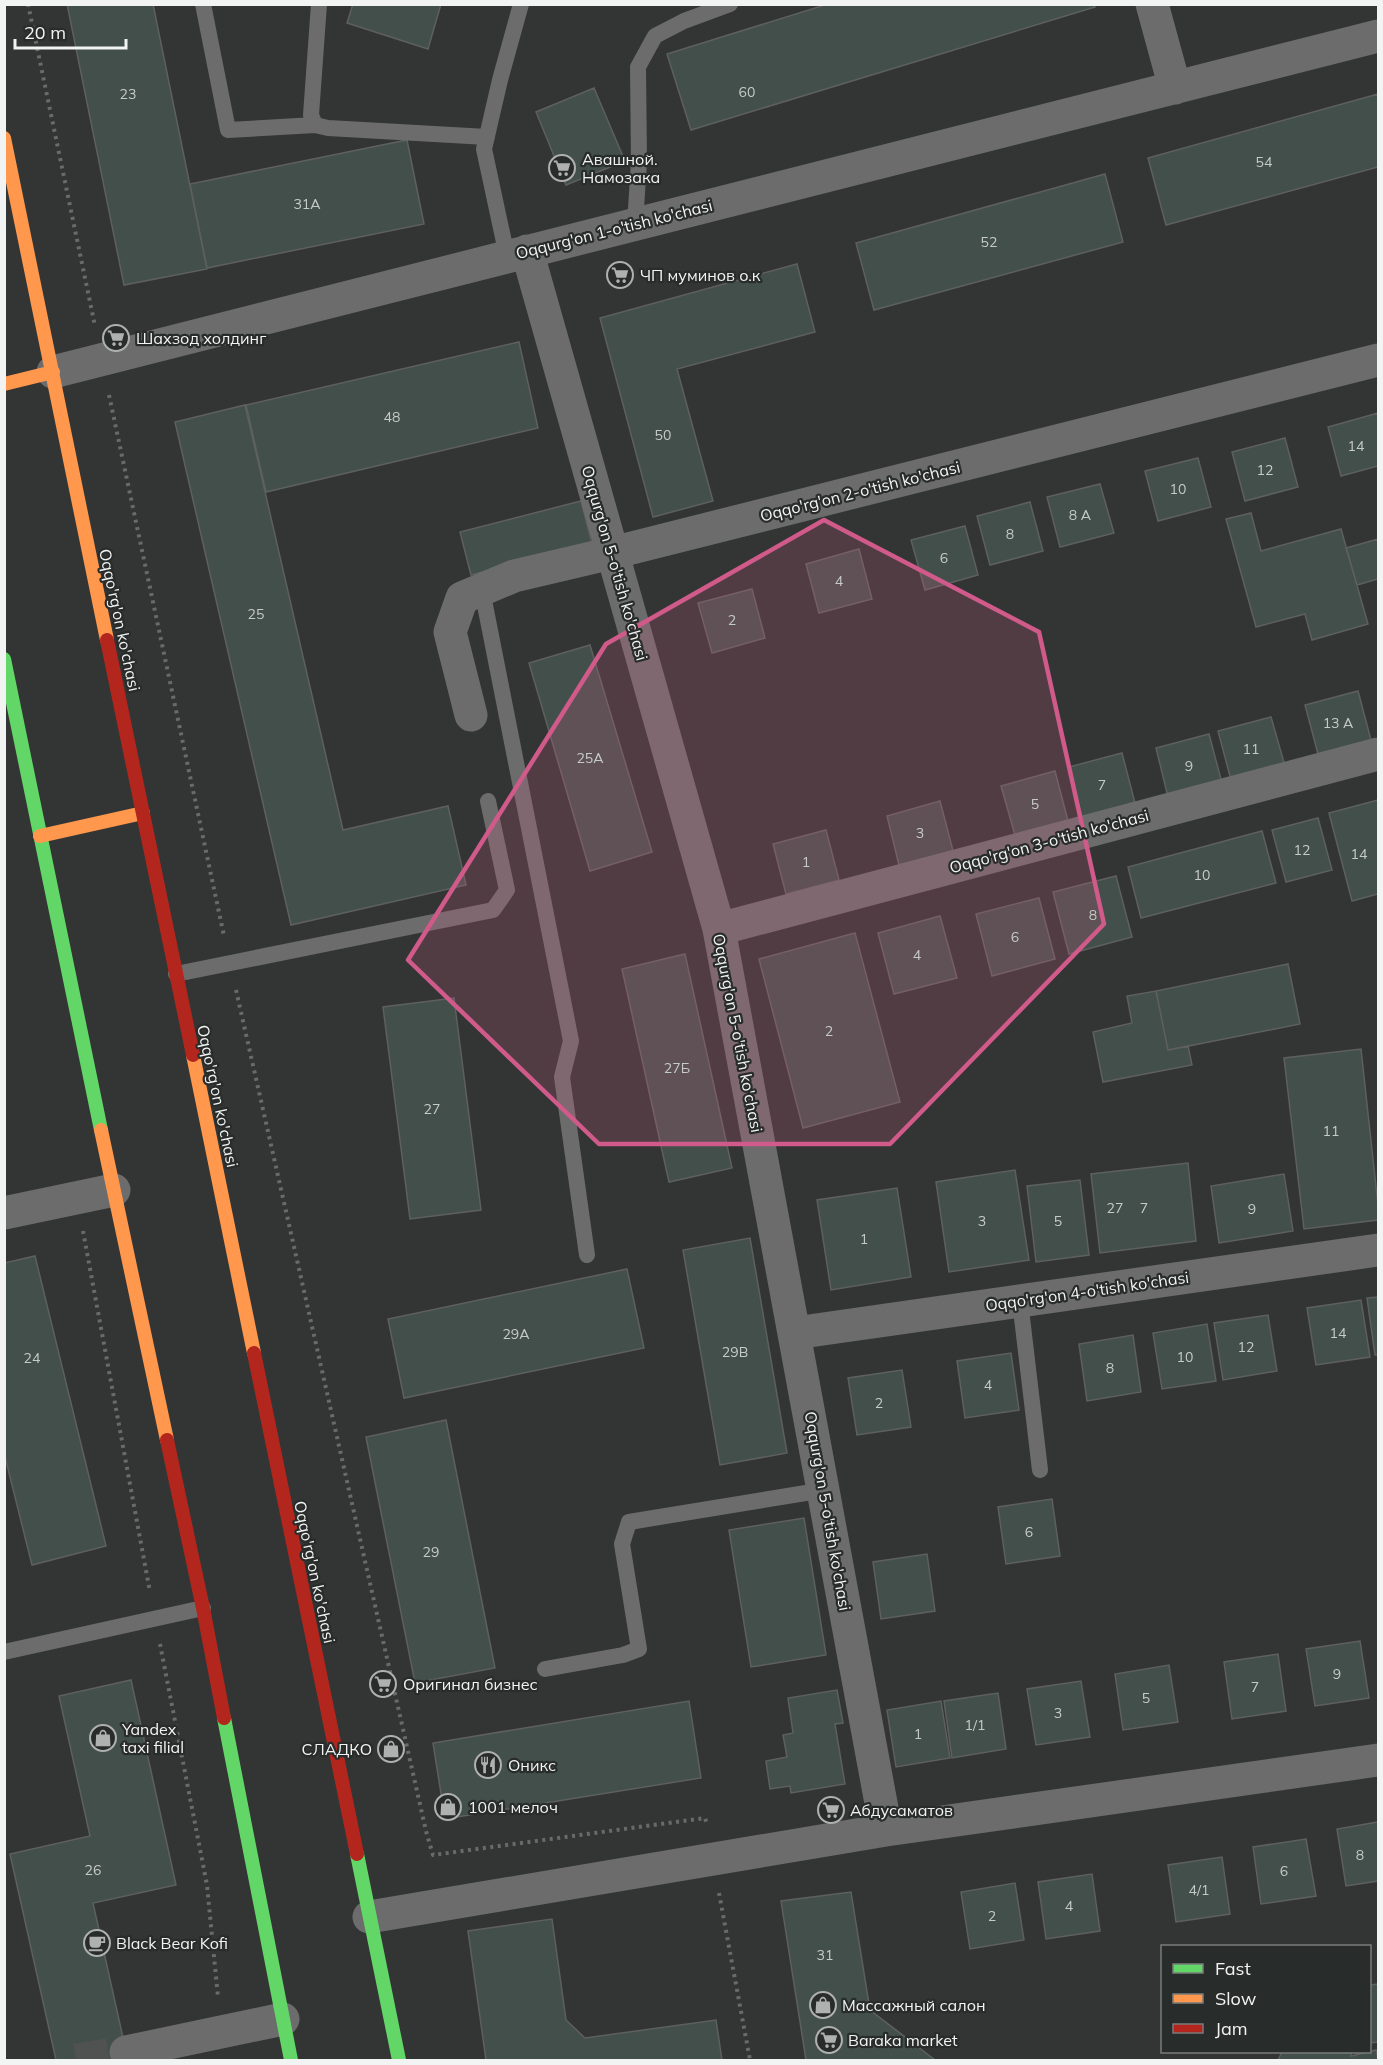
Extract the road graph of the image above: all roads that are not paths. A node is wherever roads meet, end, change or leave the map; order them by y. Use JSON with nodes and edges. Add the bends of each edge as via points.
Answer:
{"nodes":[{"id":1,"x":202,"y":4,"type":"edge"},
{"id":2,"x":319,"y":4,"type":"edge"},
{"id":3,"x":521,"y":4,"type":"edge"},
{"id":4,"x":730,"y":4,"type":"edge"},
{"id":5,"x":1152,"y":4,"type":"edge"},
{"id":6,"x":1378,"y":36,"type":"edge"},
{"id":7,"x":1175,"y":88,"type":"junction"},
{"id":8,"x":315,"y":125,"type":"junction"},
{"id":9,"x":487,"y":137,"type":"junction"},
{"id":10,"x":4,"y":138,"type":"edge"},
{"id":11,"x":635,"y":224,"type":"junction"},
{"id":12,"x":517,"y":254,"type":"junction"},
{"id":13,"x":1378,"y":360,"type":"edge"},
{"id":14,"x":53,"y":372,"type":"junction"},
{"id":15,"x":4,"y":384,"type":"edge"},
{"id":16,"x":612,"y":553,"type":"junction"},
{"id":17,"x":482,"y":590,"type":"junction"},
{"id":18,"x":4,"y":659,"type":"edge"},
{"id":19,"x":471,"y":715,"type":"dead end"},
{"id":20,"x":22,"y":743,"type":"junction"},
{"id":21,"x":4,"y":747,"type":"edge"},
{"id":22,"x":1378,"y":753,"type":"edge"},
{"id":23,"x":488,"y":801,"type":"dead end"},
{"id":24,"x":143,"y":813,"type":"junction"},
{"id":25,"x":40,"y":836,"type":"junction"},
{"id":26,"x":718,"y":929,"type":"junction"},
{"id":27,"x":176,"y":974,"type":"junction"},
{"id":28,"x":114,"y":1190,"type":"junction"},
{"id":29,"x":4,"y":1213,"type":"edge"},
{"id":30,"x":1378,"y":1250,"type":"edge"},
{"id":31,"x":587,"y":1255,"type":"dead end"},
{"id":32,"x":1020,"y":1301,"type":"junction"},
{"id":33,"x":795,"y":1333,"type":"junction"},
{"id":34,"x":1040,"y":1470,"type":"dead end"},
{"id":35,"x":824,"y":1490,"type":"junction"},
{"id":36,"x":203,"y":1608,"type":"junction"},
{"id":37,"x":4,"y":1652,"type":"edge"},
{"id":38,"x":545,"y":1669,"type":"dead end"},
{"id":39,"x":1378,"y":1760,"type":"edge"},
{"id":40,"x":886,"y":1830,"type":"junction"},
{"id":41,"x":369,"y":1917,"type":"junction"},
{"id":42,"x":283,"y":2019,"type":"junction"},
{"id":43,"x":126,"y":2052,"type":"tunnel mouth"},
{"id":44,"x":291,"y":2061,"type":"edge"},
{"id":45,"x":399,"y":2061,"type":"edge"}],
"edges":[{"from":1,"to":8,"type":"lane","via":[[228,130]]},
{"from":2,"to":8,"type":"lane","via":[[311,115]]},
{"from":3,"to":9,"type":"lane"},
{"from":4,"to":11,"type":"lane","via":[[655,36],[638,67]]},
{"from":5,"to":7,"type":"street"},
{"from":6,"to":7,"type":"street","name":"Oqqurg'on 1-o'tish ko'chasi"},
{"from":7,"to":11,"type":"street","name":"Oqqurg'on 1-o'tish ko'chasi"},
{"from":8,"to":9,"type":"lane"},
{"from":9,"to":12,"type":"lane","via":[[484,149]]},
{"from":10,"to":14,"type":"main road","name":"Oqqo'rg'on ko'chasi"},
{"from":11,"to":12,"type":"street","name":"Oqqurg'on 1-o'tish ko'chasi"},
{"from":12,"to":14,"type":"street","name":"Oqqurg'on 1-o'tish ko'chasi"},
{"from":12,"to":16,"type":"street","name":"Oqqurg'on 5-o'tish ko'chasi"},
{"from":13,"to":16,"type":"street","name":"Oqqo'rg'on 2-o'tish ko'chasi"},
{"from":14,"to":15,"type":"main road"},
{"from":14,"to":24,"type":"main road","name":"Oqqo'rg'on ko'chasi"},
{"from":16,"to":17,"type":"street","name":"Oqqo'rg'on 2-o'tish ko'chasi","via":[[514,576]]},
{"from":16,"to":26,"type":"street","name":"Oqqurg'on 5-o'tish ko'chasi"},
{"from":17,"to":19,"type":"street","name":"Oqqo'rg'on 2-o'tish ko'chasi","via":[[462,598],[450,632]]},
{"from":17,"to":31,"type":"lane","via":[[571,1041],[562,1077]]},
{"from":18,"to":20,"type":"main road"},
{"from":20,"to":21,"type":"lane"},
{"from":20,"to":25,"type":"main road"},
{"from":22,"to":26,"type":"street","name":"Oqqo'rg'on 3-o'tish ko'chasi"},
{"from":23,"to":27,"type":"lane","via":[[507,890],[493,910]]},
{"from":24,"to":25,"type":"main road"},
{"from":24,"to":27,"type":"main road","name":"Oqqo'rg'on ko'chasi"},
{"from":25,"to":28,"type":"main road"},
{"from":26,"to":33,"type":"street","name":"Oqqurg'on 5-o'tish ko'chasi"},
{"from":27,"to":41,"type":"main road","name":"Oqqo'rg'on ko'chasi"},
{"from":28,"to":29,"type":"street"},
{"from":28,"to":36,"type":"main road"},
{"from":30,"to":32,"type":"street","name":"Oqqo'rg'on 4-o'tish ko'chasi"},
{"from":32,"to":33,"type":"street","name":"Oqqo'rg'on 4-o'tish ko'chasi"},
{"from":32,"to":34,"type":"lane"},
{"from":33,"to":35,"type":"street","name":"Oqqurg'on 5-o'tish ko'chasi"},
{"from":35,"to":38,"type":"lane","via":[[629,1522],[622,1544],[639,1649]]},
{"from":35,"to":40,"type":"street","name":"Oqqurg'on 5-o'tish ko'chasi"},
{"from":36,"to":37,"type":"lane"},
{"from":36,"to":42,"type":"main road"},
{"from":39,"to":40,"type":"street"},
{"from":40,"to":41,"type":"street"},
{"from":41,"to":45,"type":"main road","name":"Oqqo'rg'on ko'chasi"},
{"from":42,"to":43,"type":"street"},
{"from":42,"to":44,"type":"main road"}]}
